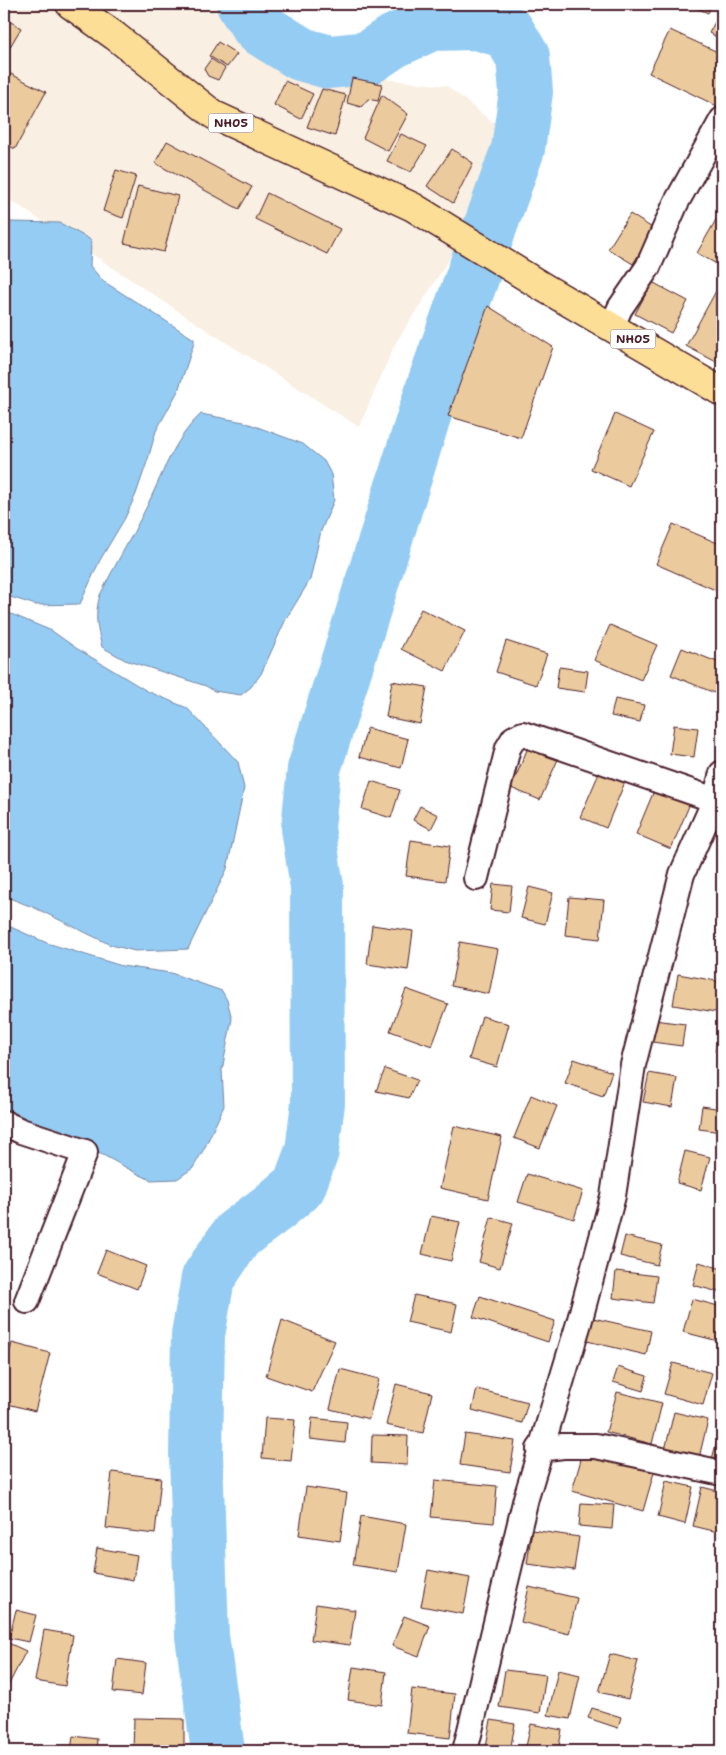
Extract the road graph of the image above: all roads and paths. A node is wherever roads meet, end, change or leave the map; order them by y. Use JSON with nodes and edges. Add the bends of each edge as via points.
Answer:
{"nodes":[{"id":1,"x":70,"y":4,"type":"edge"},
{"id":2,"x":722,"y":120,"type":"edge"},
{"id":3,"x":612,"y":326,"type":"junction"},
{"id":4,"x":722,"y":392,"type":"edge"},
{"id":5,"x":722,"y":773,"type":"edge"},
{"id":6,"x":715,"y":800,"type":"junction"},
{"id":7,"x":476,"y":878,"type":"dead end"},
{"id":8,"x":4,"y":1123,"type":"edge"},
{"id":9,"x":27,"y":1301,"type":"dead end"},
{"id":10,"x":539,"y":1449,"type":"junction"},
{"id":11,"x":722,"y":1473,"type":"edge"},
{"id":12,"x":465,"y":1751,"type":"edge"}],
"edges":[{"from":1,"to":3,"type":"main road","number":"NH05","via":[[214,115],[413,207]]},
{"from":2,"to":3,"type":"street","via":[[676,203],[648,267],[620,308]]},
{"from":3,"to":4,"type":"main road","number":"NH05"},
{"from":5,"to":6,"type":"street"},
{"from":6,"to":7,"type":"street","via":[[523,734],[514,738],[508,748]]},
{"from":6,"to":10,"type":"street","via":[[682,874],[633,1065],[613,1196],[579,1323]]},
{"from":8,"to":9,"type":"street","via":[[85,1152]]},
{"from":10,"to":11,"type":"street","via":[[596,1446]]},
{"from":10,"to":12,"type":"street"}]}
